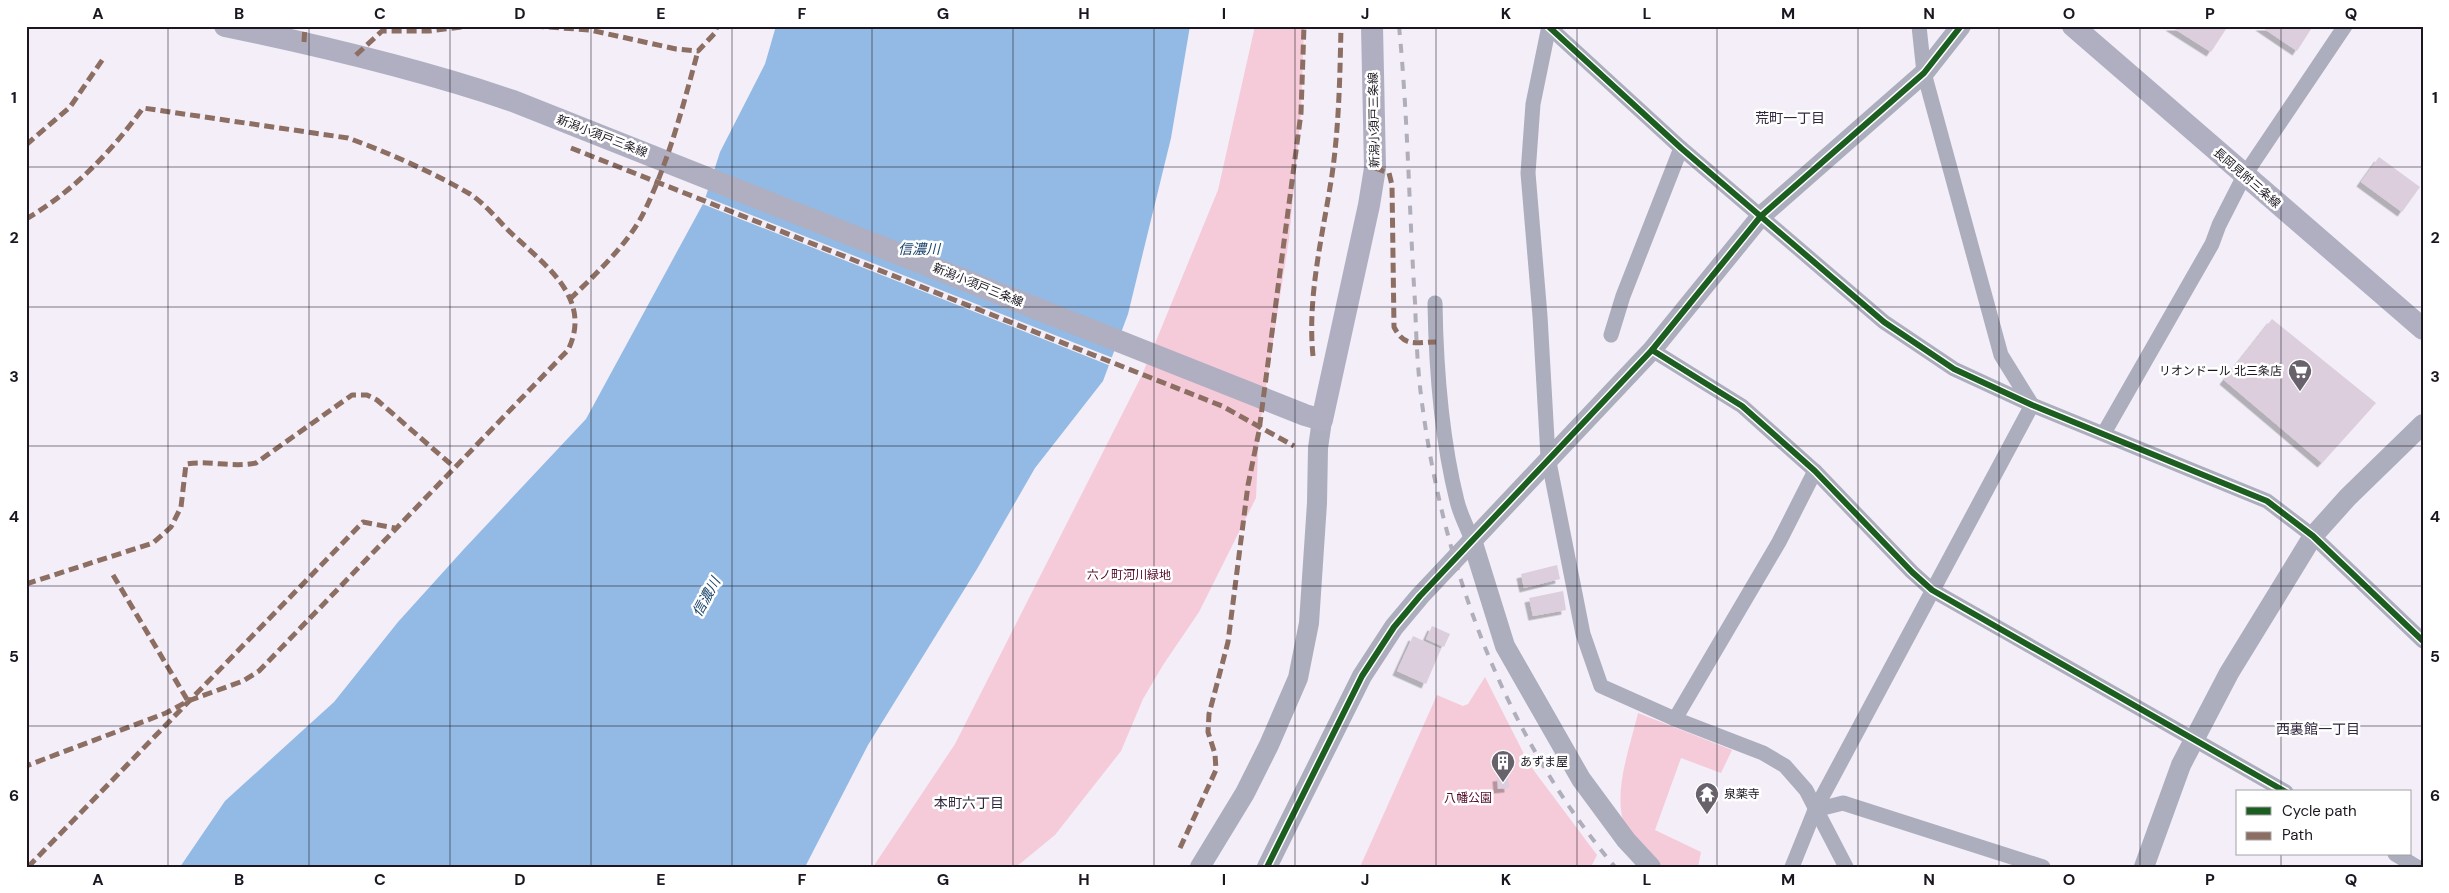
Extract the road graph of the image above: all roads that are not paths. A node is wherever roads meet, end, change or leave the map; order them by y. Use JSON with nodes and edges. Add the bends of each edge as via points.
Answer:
{"nodes":[{"id":1,"x":225,"y":26,"type":"edge"},
{"id":2,"x":1372,"y":26,"type":"edge"},
{"id":3,"x":1548,"y":26,"type":"edge"},
{"id":4,"x":1919,"y":26,"type":"edge"},
{"id":5,"x":1961,"y":26,"type":"edge"},
{"id":6,"x":2073,"y":26,"type":"edge"},
{"id":7,"x":2345,"y":26,"type":"edge"},
{"id":8,"x":1924,"y":74,"type":"junction"},
{"id":9,"x":1681,"y":148,"type":"junction"},
{"id":10,"x":2244,"y":176,"type":"junction"},
{"id":11,"x":1761,"y":216,"type":"junction"},
{"id":12,"x":1435,"y":303,"type":"dead end"},
{"id":13,"x":2423,"y":329,"type":"edge"},
{"id":14,"x":1611,"y":335,"type":"dead end"},
{"id":15,"x":1652,"y":350,"type":"junction"},
{"id":16,"x":2032,"y":404,"type":"junction"},
{"id":17,"x":1314,"y":417,"type":"junction"},
{"id":18,"x":2423,"y":424,"type":"edge"},
{"id":19,"x":2104,"y":434,"type":"junction"},
{"id":20,"x":1548,"y":457,"type":"junction"},
{"id":21,"x":1815,"y":471,"type":"junction"},
{"id":22,"x":2313,"y":536,"type":"junction"},
{"id":23,"x":1472,"y":540,"type":"junction"},
{"id":24,"x":1932,"y":590,"type":"junction"},
{"id":25,"x":2423,"y":641,"type":"edge"},
{"id":26,"x":1675,"y":720,"type":"junction"},
{"id":27,"x":2195,"y":740,"type":"junction"},
{"id":28,"x":2282,"y":790,"type":"edge"},
{"id":29,"x":1815,"y":810,"type":"junction"},
{"id":30,"x":2398,"y":856,"type":"edge"},
{"id":31,"x":1200,"y":867,"type":"edge"},
{"id":32,"x":1267,"y":867,"type":"edge"},
{"id":33,"x":1651,"y":867,"type":"edge"},
{"id":34,"x":1792,"y":867,"type":"edge"},
{"id":35,"x":1846,"y":867,"type":"edge"},
{"id":36,"x":2043,"y":867,"type":"edge"},
{"id":37,"x":2144,"y":867,"type":"edge"},
{"id":38,"x":2417,"y":867,"type":"edge"}],
"edges":[{"from":1,"to":17,"type":"main road","name":"新潟小須戸三条線","via":[[304,42],[459,83],[576,125]]},
{"from":2,"to":17,"type":"main road","name":"新潟小須戸三条線","via":[[1376,168],[1370,205]]},
{"from":3,"to":9,"type":"street"},
{"from":3,"to":20,"type":"street","via":[[1533,104],[1528,173]]},
{"from":4,"to":8,"type":"street"},
{"from":5,"to":8,"type":"street"},
{"from":6,"to":10,"type":"main road","name":"長岡見附三条線"},
{"from":7,"to":10,"type":"street"},
{"from":8,"to":11,"type":"street"},
{"from":8,"to":16,"type":"street","via":[[2001,355]]},
{"from":9,"to":11,"type":"street"},
{"from":9,"to":14,"type":"street"},
{"from":10,"to":13,"type":"main road","name":"長岡見附三条線"},
{"from":10,"to":19,"type":"street","via":[[2212,244]]},
{"from":11,"to":15,"type":"street"},
{"from":11,"to":16,"type":"street","via":[[1884,322],[1954,369]]},
{"from":12,"to":23,"type":"street","via":[[1444,428],[1457,502]]},
{"from":15,"to":20,"type":"street"},
{"from":15,"to":21,"type":"street","via":[[1742,406]]},
{"from":16,"to":19,"type":"street"},
{"from":16,"to":24,"type":"street"},
{"from":17,"to":31,"type":"street","via":[[1318,448],[1317,503],[1309,622],[1298,678],[1245,793]]},
{"from":18,"to":22,"type":"street"},
{"from":19,"to":22,"type":"street","via":[[2267,501]]},
{"from":20,"to":23,"type":"street"},
{"from":20,"to":26,"type":"street","via":[[1583,634],[1601,686]]},
{"from":21,"to":24,"type":"street"},
{"from":21,"to":26,"type":"street","via":[[1778,542]]},
{"from":22,"to":25,"type":"street"},
{"from":22,"to":27,"type":"street","via":[[2229,673]]},
{"from":23,"to":32,"type":"street","via":[[1420,596],[1378,650]]},
{"from":23,"to":33,"type":"street","via":[[1505,646],[1581,779],[1626,840]]},
{"from":24,"to":27,"type":"street"},
{"from":24,"to":29,"type":"street"},
{"from":26,"to":29,"type":"street","via":[[1763,753],[1785,766],[1806,790]]},
{"from":27,"to":28,"type":"street"},
{"from":27,"to":37,"type":"street","via":[[2181,765]]},
{"from":29,"to":34,"type":"street"},
{"from":29,"to":35,"type":"street"},
{"from":29,"to":36,"type":"street","via":[[1843,803]]},
{"from":30,"to":38,"type":"street"}]}
